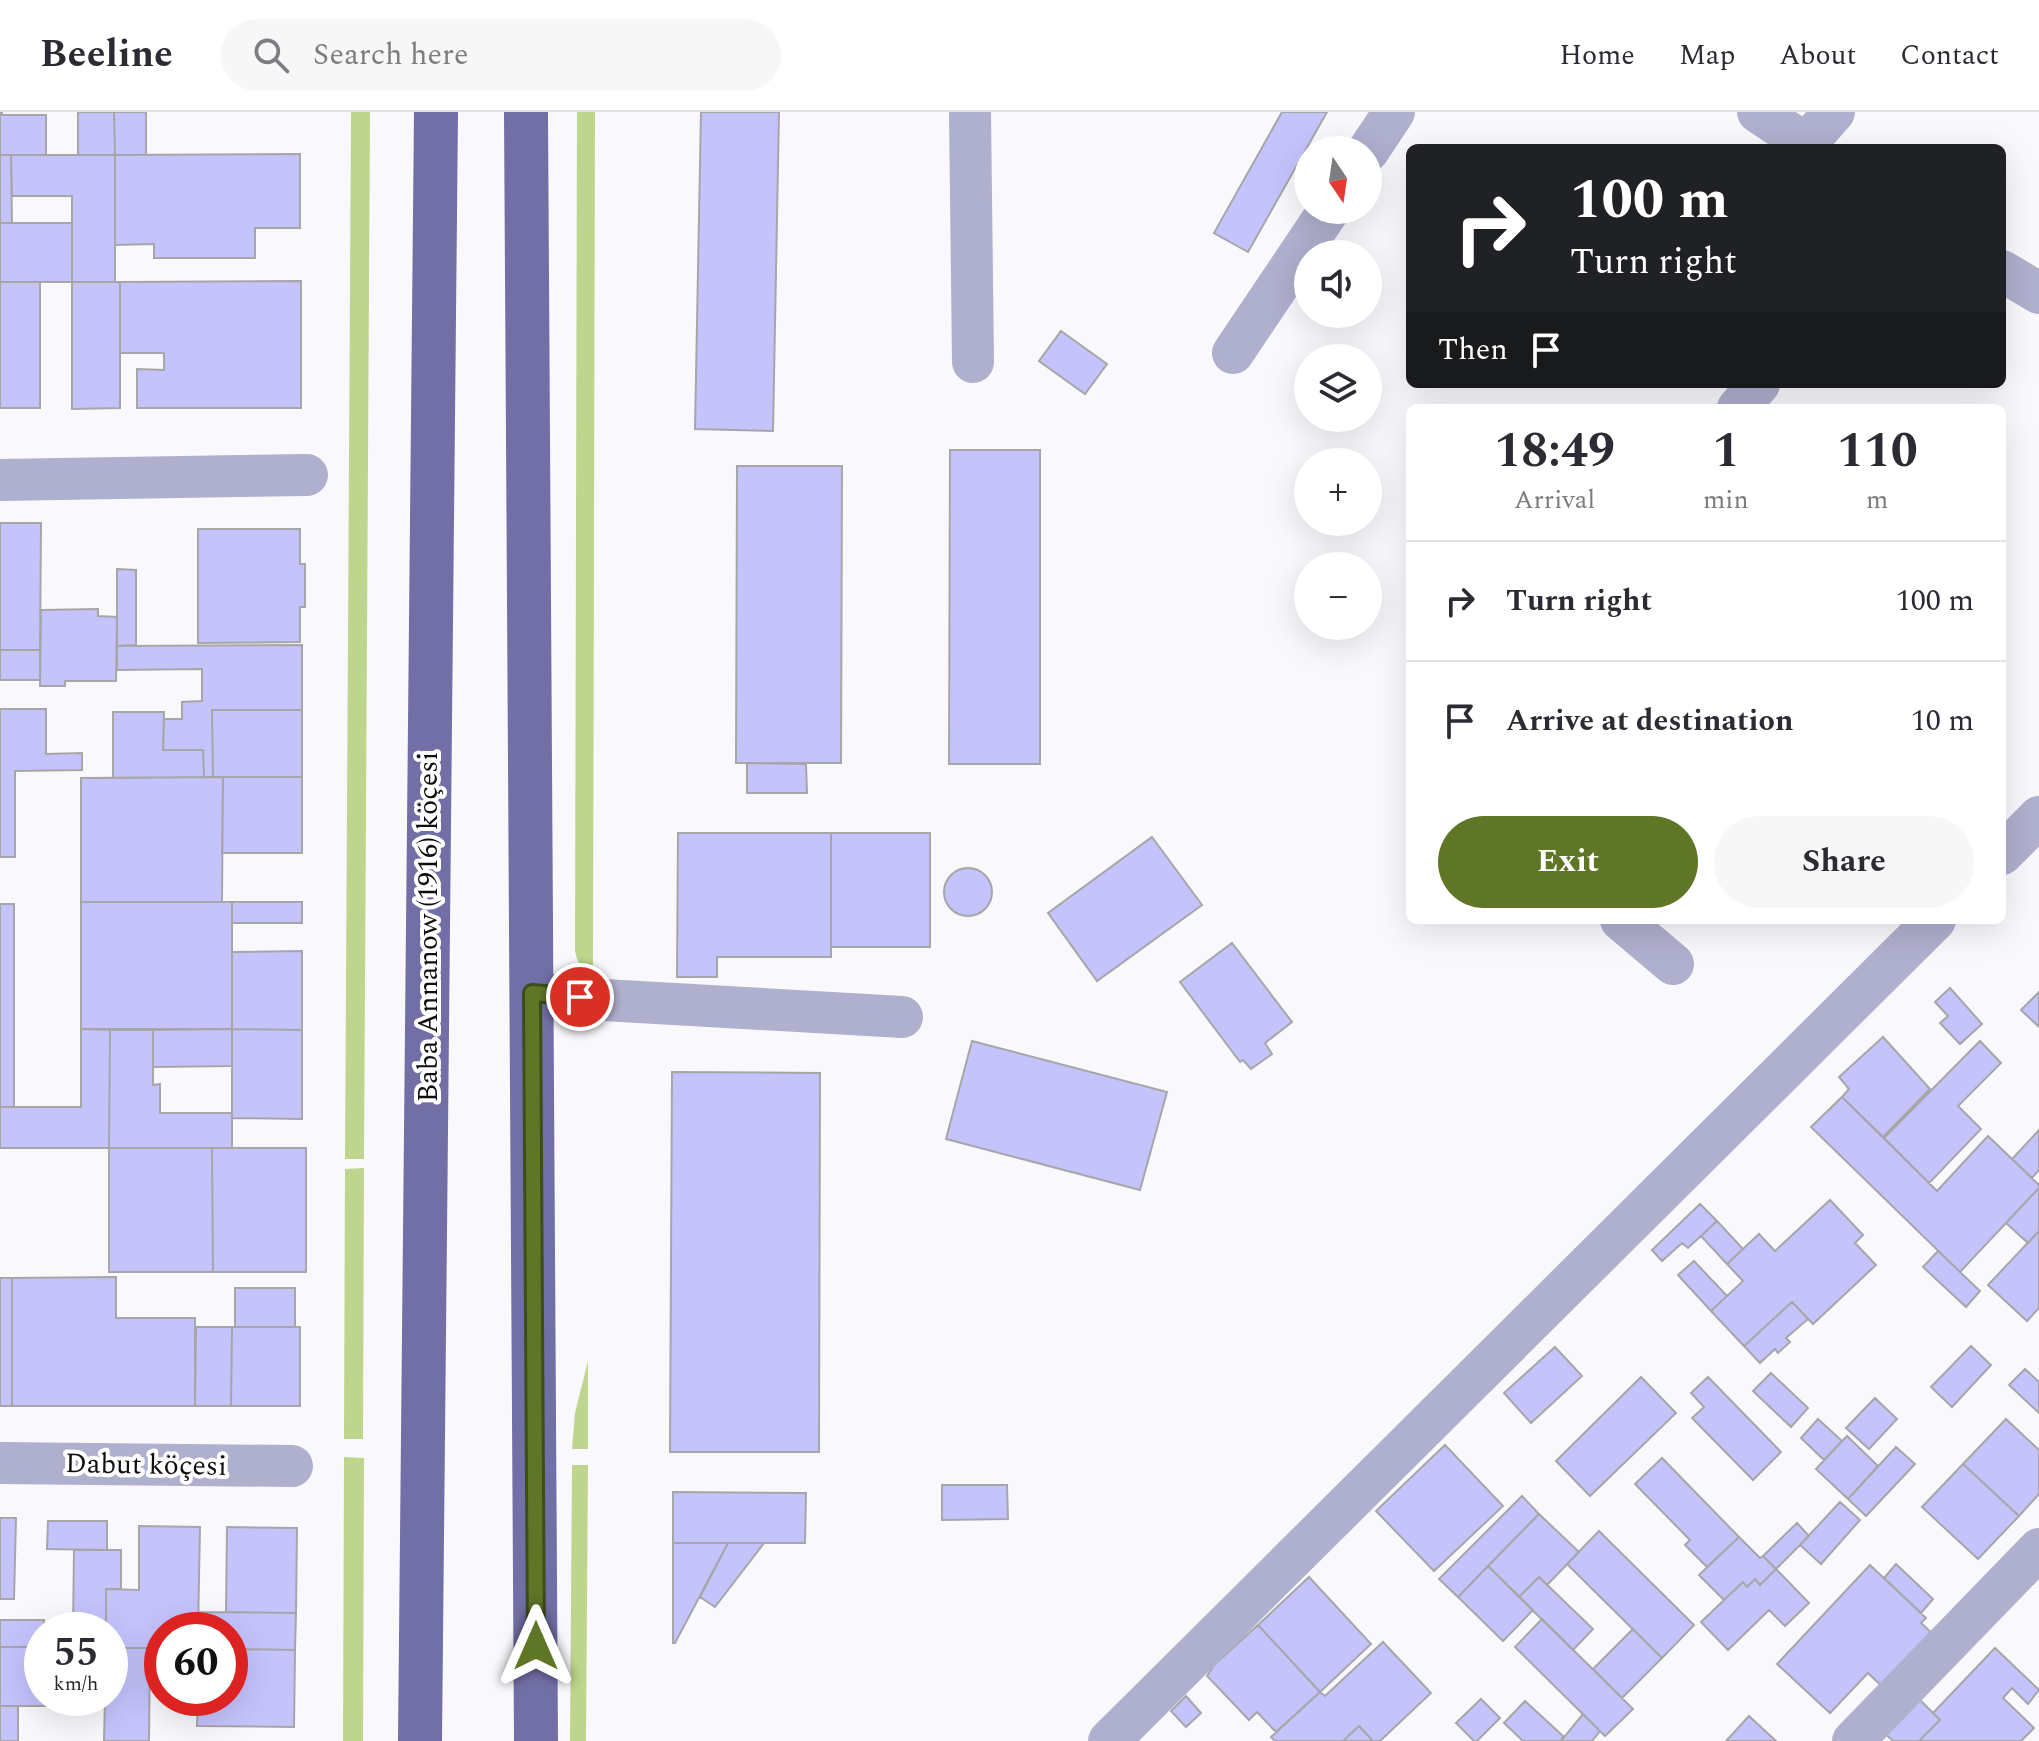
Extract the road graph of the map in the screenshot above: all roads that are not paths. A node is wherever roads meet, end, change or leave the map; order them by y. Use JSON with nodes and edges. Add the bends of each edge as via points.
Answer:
{"nodes":[{"id":1,"x":436,"y":112,"type":"edge"},
{"id":2,"x":526,"y":112,"type":"edge"},
{"id":3,"x":970,"y":112,"type":"edge"},
{"id":4,"x":1394,"y":112,"type":"edge"},
{"id":5,"x":1758,"y":112,"type":"edge"},
{"id":6,"x":1834,"y":112,"type":"edge"},
{"id":7,"x":1378,"y":136,"type":"edge"},
{"id":8,"x":1806,"y":144,"type":"edge"},
{"id":9,"x":1810,"y":144,"type":"edge"},
{"id":10,"x":1320,"y":224,"type":"edge"},
{"id":11,"x":2006,"y":273,"type":"edge"},
{"id":12,"x":2039,"y":293,"type":"edge"},
{"id":13,"x":1233,"y":353,"type":"dead end"},
{"id":14,"x":973,"y":362,"type":"dead end"},
{"id":15,"x":1756,"y":388,"type":"edge"},
{"id":16,"x":1742,"y":404,"type":"edge"},
{"id":17,"x":307,"y":475,"type":"dead end"},
{"id":18,"x":0,"y":480,"type":"edge"},
{"id":19,"x":2039,"y":817,"type":"edge"},
{"id":20,"x":2006,"y":850,"type":"edge"},
{"id":21,"x":1626,"y":924,"type":"edge"},
{"id":22,"x":1931,"y":924,"type":"edge"},
{"id":23,"x":1673,"y":964,"type":"dead end"},
{"id":24,"x":532,"y":993,"type":"junction"},
{"id":25,"x":902,"y":1017,"type":"dead end"},
{"id":26,"x":0,"y":1463,"type":"edge"},
{"id":27,"x":292,"y":1466,"type":"dead end"},
{"id":28,"x":2039,"y":1549,"type":"edge"},
{"id":29,"x":420,"y":1741,"type":"edge"},
{"id":30,"x":536,"y":1741,"type":"edge"},
{"id":31,"x":1109,"y":1741,"type":"edge"},
{"id":32,"x":1853,"y":1741,"type":"edge"}],
"edges":[{"from":1,"to":29,"type":"main road","name":"Baba Annanow (1916) köçesi"},
{"from":2,"to":24,"type":"main road"},
{"from":3,"to":14,"type":"street"},
{"from":4,"to":7,"type":"street"},
{"from":5,"to":8,"type":"street"},
{"from":6,"to":9,"type":"street"},
{"from":10,"to":13,"type":"street"},
{"from":11,"to":12,"type":"street"},
{"from":15,"to":16,"type":"street"},
{"from":17,"to":18,"type":"street"},
{"from":19,"to":20,"type":"street"},
{"from":21,"to":23,"type":"street"},
{"from":22,"to":31,"type":"street"},
{"from":24,"to":25,"type":"street"},
{"from":24,"to":30,"type":"main road"},
{"from":26,"to":27,"type":"street","name":"Dabut köçesi"},
{"from":28,"to":32,"type":"street"}]}
